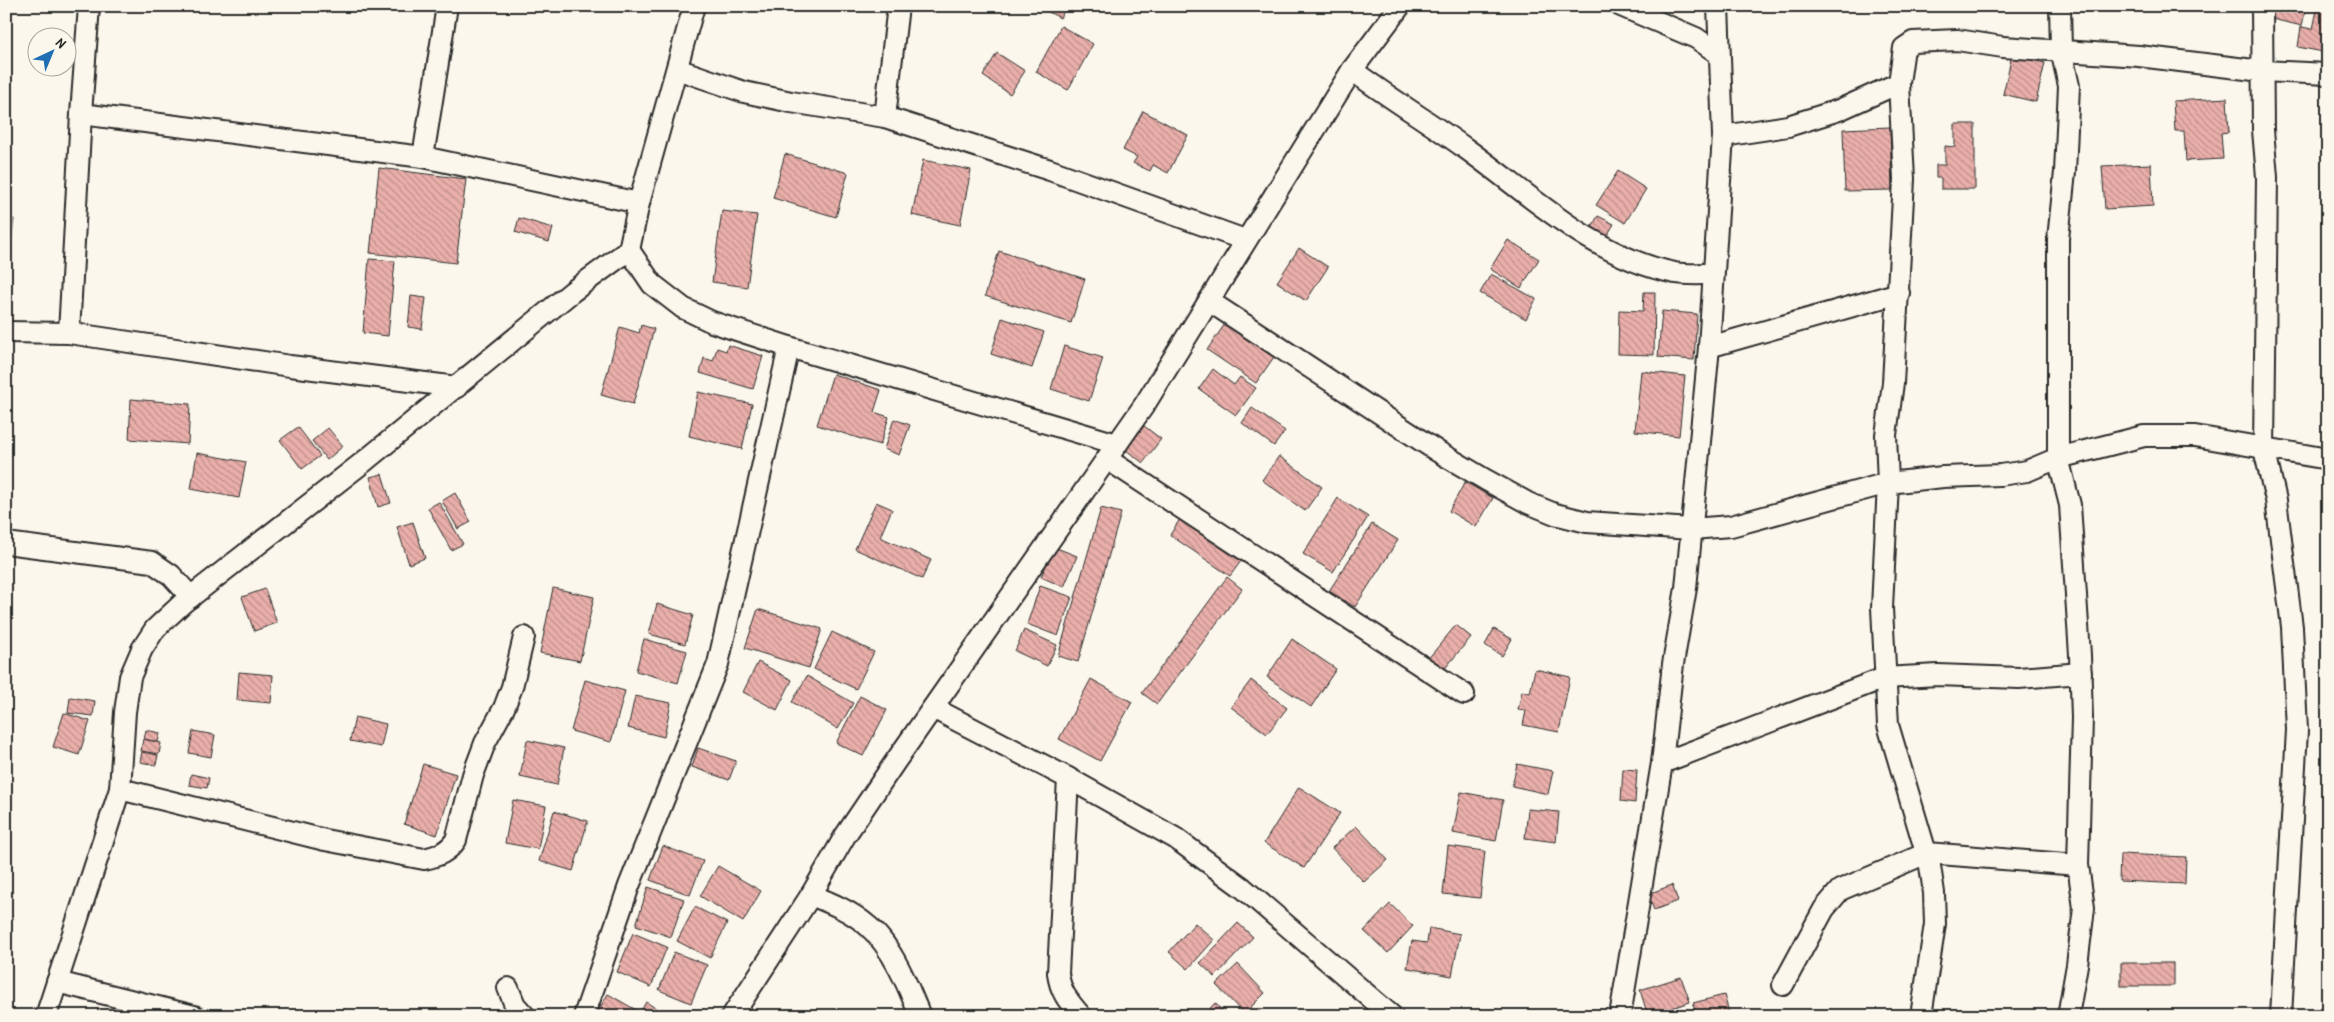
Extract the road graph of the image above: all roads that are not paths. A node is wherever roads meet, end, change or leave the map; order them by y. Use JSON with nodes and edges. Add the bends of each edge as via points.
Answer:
{"nodes":[{"id":1,"x":89,"y":6,"type":"edge"},
{"id":2,"x":447,"y":6,"type":"edge"},
{"id":3,"x":694,"y":6,"type":"edge"},
{"id":4,"x":898,"y":6,"type":"edge"},
{"id":5,"x":1400,"y":6,"type":"edge"},
{"id":6,"x":1621,"y":6,"type":"edge"},
{"id":7,"x":1718,"y":6,"type":"edge"},
{"id":8,"x":2060,"y":6,"type":"edge"},
{"id":9,"x":2262,"y":6,"type":"edge"},
{"id":10,"x":2061,"y":50,"type":"junction"},
{"id":11,"x":1719,"y":54,"type":"junction"},
{"id":12,"x":677,"y":69,"type":"junction"},
{"id":13,"x":1352,"y":70,"type":"junction"},
{"id":14,"x":2262,"y":71,"type":"junction"},
{"id":15,"x":2328,"y":74,"type":"edge"},
{"id":16,"x":1899,"y":83,"type":"junction"},
{"id":17,"x":81,"y":114,"type":"junction"},
{"id":18,"x":885,"y":117,"type":"junction"},
{"id":19,"x":1723,"y":136,"type":"junction"},
{"id":20,"x":423,"y":157,"type":"junction"},
{"id":21,"x":639,"y":203,"type":"junction"},
{"id":22,"x":1245,"y":240,"type":"junction"},
{"id":23,"x":629,"y":250,"type":"junction"},
{"id":24,"x":1713,"y":274,"type":"junction"},
{"id":25,"x":1899,"y":293,"type":"junction"},
{"id":26,"x":1209,"y":301,"type":"junction"},
{"id":27,"x":6,"y":332,"type":"edge"},
{"id":28,"x":69,"y":333,"type":"junction"},
{"id":29,"x":789,"y":347,"type":"junction"},
{"id":30,"x":1709,"y":347,"type":"junction"},
{"id":31,"x":457,"y":387,"type":"junction"},
{"id":32,"x":2264,"y":449,"type":"junction"},
{"id":33,"x":1112,"y":451,"type":"junction"},
{"id":34,"x":2058,"y":458,"type":"junction"},
{"id":35,"x":2328,"y":459,"type":"edge"},
{"id":36,"x":1888,"y":483,"type":"junction"},
{"id":37,"x":1691,"y":529,"type":"junction"},
{"id":38,"x":6,"y":543,"type":"edge"},
{"id":39,"x":191,"y":597,"type":"junction"},
{"id":40,"x":524,"y":637,"type":"dead end"},
{"id":41,"x":2081,"y":673,"type":"junction"},
{"id":42,"x":1884,"y":678,"type":"junction"},
{"id":43,"x":1464,"y":694,"type":"dead end"},
{"id":44,"x":933,"y":708,"type":"junction"},
{"id":45,"x":1662,"y":763,"type":"junction"},
{"id":46,"x":1068,"y":778,"type":"junction"},
{"id":47,"x":120,"y":789,"type":"junction"},
{"id":48,"x":1927,"y":854,"type":"junction"},
{"id":49,"x":2078,"y":865,"type":"junction"},
{"id":50,"x":811,"y":895,"type":"junction"},
{"id":51,"x":58,"y":982,"type":"junction"},
{"id":52,"x":1783,"y":984,"type":"dead end"},
{"id":53,"x":508,"y":988,"type":"dead end"},
{"id":54,"x":46,"y":1016,"type":"edge"},
{"id":55,"x":194,"y":1016,"type":"edge"},
{"id":56,"x":525,"y":1016,"type":"edge"},
{"id":57,"x":584,"y":1016,"type":"edge"},
{"id":58,"x":732,"y":1016,"type":"edge"},
{"id":59,"x":920,"y":1016,"type":"edge"},
{"id":60,"x":1081,"y":1016,"type":"edge"},
{"id":61,"x":1392,"y":1016,"type":"edge"},
{"id":62,"x":1620,"y":1016,"type":"edge"},
{"id":63,"x":1922,"y":1016,"type":"edge"},
{"id":64,"x":2068,"y":1016,"type":"edge"},
{"id":65,"x":2281,"y":1016,"type":"edge"}],
"edges":[{"from":1,"to":17,"type":"street"},
{"from":2,"to":20,"type":"street"},
{"from":3,"to":12,"type":"street"},
{"from":4,"to":18,"type":"street"},
{"from":5,"to":13,"type":"street"},
{"from":6,"to":11,"type":"street","via":[[1696,38]]},
{"from":7,"to":11,"type":"street"},
{"from":8,"to":10,"type":"street"},
{"from":9,"to":14,"type":"street"},
{"from":10,"to":14,"type":"street"},
{"from":10,"to":16,"type":"street","via":[[2003,47],[1958,40],[1914,42],[1904,48]]},
{"from":10,"to":34,"type":"street","via":[[2069,86],[2058,239]]},
{"from":11,"to":19,"type":"street"},
{"from":12,"to":18,"type":"street","via":[[744,92]]},
{"from":12,"to":21,"type":"street"},
{"from":13,"to":22,"type":"street"},
{"from":13,"to":24,"type":"street","via":[[1465,148],[1550,214],[1591,240],[1635,261],[1676,273]]},
{"from":14,"to":15,"type":"street"},
{"from":14,"to":32,"type":"street","via":[[2267,177]]},
{"from":16,"to":19,"type":"street","via":[[1822,116],[1788,126]]},
{"from":16,"to":25,"type":"street","via":[[1904,179]]},
{"from":17,"to":20,"type":"street"},
{"from":17,"to":28,"type":"street"},
{"from":18,"to":22,"type":"street","via":[[1050,170]]},
{"from":19,"to":24,"type":"street"},
{"from":20,"to":21,"type":"street"},
{"from":21,"to":23,"type":"street"},
{"from":22,"to":26,"type":"street"},
{"from":23,"to":29,"type":"street","via":[[652,284],[683,308],[712,322]]},
{"from":23,"to":31,"type":"street","via":[[573,291]]},
{"from":24,"to":30,"type":"street"},
{"from":25,"to":30,"type":"street"},
{"from":25,"to":36,"type":"street","via":[[1886,435]]},
{"from":26,"to":33,"type":"street"},
{"from":26,"to":37,"type":"street","via":[[1437,451],[1528,503],[1587,522]]},
{"from":27,"to":28,"type":"street"},
{"from":28,"to":31,"type":"street"},
{"from":29,"to":33,"type":"street"},
{"from":29,"to":57,"type":"street","via":[[718,664],[629,886]]},
{"from":30,"to":37,"type":"street"},
{"from":31,"to":39,"type":"street"},
{"from":32,"to":34,"type":"street","via":[[2195,436],[2144,436]]},
{"from":32,"to":35,"type":"street"},
{"from":32,"to":65,"type":"street","via":[[2276,500],[2292,627],[2297,730]]},
{"from":33,"to":43,"type":"street"},
{"from":33,"to":44,"type":"street"},
{"from":34,"to":36,"type":"street","via":[[2027,471],[2000,475]]},
{"from":34,"to":41,"type":"street","via":[[2070,505]]},
{"from":36,"to":37,"type":"street","via":[[1731,526]]},
{"from":36,"to":42,"type":"street","via":[[1882,608]]},
{"from":37,"to":45,"type":"street"},
{"from":38,"to":39,"type":"street","via":[[152,562],[171,575]]},
{"from":39,"to":47,"type":"street","via":[[155,629],[130,677]]},
{"from":40,"to":47,"type":"street","via":[[512,687],[473,775],[456,840],[450,849],[437,857],[424,859],[325,840]]},
{"from":41,"to":42,"type":"street","via":[[2020,678],[1938,675]]},
{"from":41,"to":49,"type":"street"},
{"from":42,"to":45,"type":"street"},
{"from":42,"to":48,"type":"street","via":[[1888,725]]},
{"from":44,"to":46,"type":"street"},
{"from":44,"to":50,"type":"street","via":[[846,836]]},
{"from":45,"to":62,"type":"street"},
{"from":46,"to":60,"type":"street","via":[[1058,973],[1059,987]]},
{"from":46,"to":61,"type":"street","via":[[1175,838],[1243,888]]},
{"from":47,"to":51,"type":"street"},
{"from":48,"to":49,"type":"street"},
{"from":48,"to":52,"type":"street","via":[[1840,890],[1824,909]]},
{"from":48,"to":63,"type":"street","via":[[1935,924]]},
{"from":49,"to":64,"type":"street","via":[[2084,908]]},
{"from":50,"to":58,"type":"street"},
{"from":50,"to":59,"type":"street","via":[[840,906],[870,926],[907,982]]},
{"from":51,"to":54,"type":"street"},
{"from":51,"to":55,"type":"street"},
{"from":53,"to":56,"type":"street"}]}
